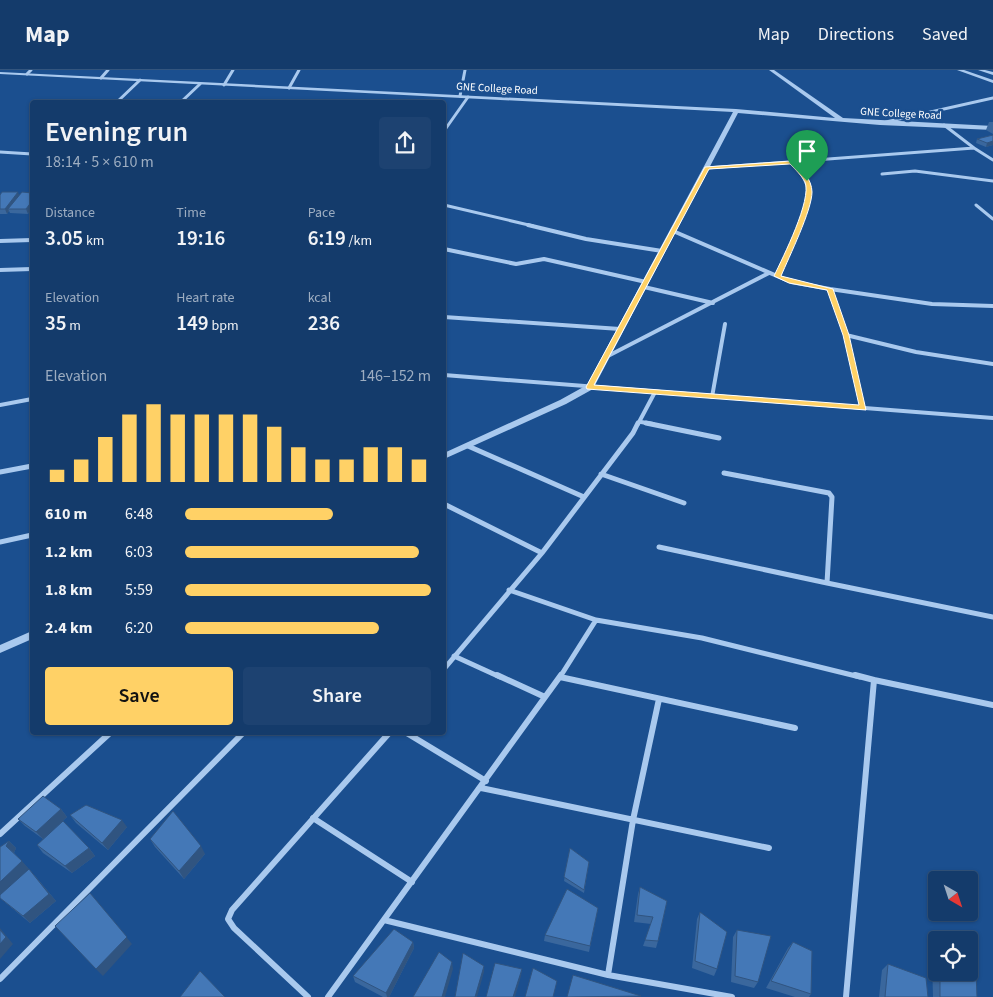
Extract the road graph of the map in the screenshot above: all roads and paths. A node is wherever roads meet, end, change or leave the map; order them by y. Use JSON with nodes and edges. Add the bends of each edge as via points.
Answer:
{"nodes":[{"id":1,"x":108,"y":70,"type":"edge"},
{"id":2,"x":233,"y":70,"type":"edge"},
{"id":3,"x":299,"y":70,"type":"edge"},
{"id":4,"x":465,"y":70,"type":"edge"},
{"id":5,"x":771,"y":70,"type":"edge"},
{"id":6,"x":959,"y":70,"type":"edge"},
{"id":7,"x":980,"y":70,"type":"edge"},
{"id":8,"x":29,"y":72,"type":"edge"},
{"id":9,"x":0,"y":73,"type":"edge"},
{"id":10,"x":993,"y":74,"type":"edge"},
{"id":11,"x":101,"y":78,"type":"junction"},
{"id":12,"x":140,"y":80,"type":"junction"},
{"id":13,"x":993,"y":82,"type":"edge"},
{"id":14,"x":200,"y":84,"type":"junction"},
{"id":15,"x":224,"y":84,"type":"junction"},
{"id":16,"x":290,"y":88,"type":"junction"},
{"id":17,"x":460,"y":96,"type":"junction"},
{"id":18,"x":468,"y":97,"type":"junction"},
{"id":19,"x":993,"y":98,"type":"edge"},
{"id":20,"x":119,"y":100,"type":"edge"},
{"id":21,"x":183,"y":100,"type":"edge"},
{"id":22,"x":736,"y":111,"type":"junction"},
{"id":23,"x":842,"y":120,"type":"junction"},
{"id":24,"x":880,"y":123,"type":"junction"},
{"id":25,"x":944,"y":125,"type":"junction"},
{"id":26,"x":446,"y":128,"type":"edge"},
{"id":27,"x":993,"y":128,"type":"edge"},
{"id":28,"x":974,"y":148,"type":"junction"},
{"id":29,"x":0,"y":152,"type":"edge"},
{"id":30,"x":30,"y":154,"type":"edge"},
{"id":31,"x":993,"y":160,"type":"edge"},
{"id":32,"x":792,"y":162,"type":"junction"},
{"id":33,"x":707,"y":168,"type":"junction"},
{"id":34,"x":882,"y":174,"type":"dead end"},
{"id":35,"x":993,"y":181,"type":"edge"},
{"id":36,"x":976,"y":205,"type":"dead end"},
{"id":37,"x":446,"y":206,"type":"edge"},
{"id":38,"x":993,"y":219,"type":"edge"},
{"id":39,"x":673,"y":231,"type":"junction"},
{"id":40,"x":30,"y":240,"type":"edge"},
{"id":41,"x":0,"y":241,"type":"edge"},
{"id":42,"x":446,"y":249,"type":"edge"},
{"id":43,"x":662,"y":252,"type":"junction"},
{"id":44,"x":30,"y":269,"type":"edge"},
{"id":45,"x":0,"y":270,"type":"edge"},
{"id":46,"x":769,"y":273,"type":"junction"},
{"id":47,"x":778,"y":276,"type":"junction"},
{"id":48,"x":645,"y":285,"type":"junction"},
{"id":49,"x":830,"y":289,"type":"junction"},
{"id":50,"x":714,"y":302,"type":"junction"},
{"id":51,"x":993,"y":306,"type":"edge"},
{"id":52,"x":446,"y":317,"type":"edge"},
{"id":53,"x":725,"y":324,"type":"dead end"},
{"id":54,"x":620,"y":329,"type":"junction"},
{"id":55,"x":846,"y":335,"type":"junction"},
{"id":56,"x":606,"y":358,"type":"junction"},
{"id":57,"x":993,"y":364,"type":"edge"},
{"id":58,"x":446,"y":375,"type":"edge"},
{"id":59,"x":590,"y":387,"type":"junction"},
{"id":60,"x":655,"y":392,"type":"junction"},
{"id":61,"x":712,"y":396,"type":"junction"},
{"id":62,"x":30,"y":399,"type":"edge"},
{"id":63,"x":0,"y":405,"type":"edge"},
{"id":64,"x":863,"y":408,"type":"junction"},
{"id":65,"x":993,"y":418,"type":"edge"},
{"id":66,"x":641,"y":422,"type":"junction"},
{"id":67,"x":719,"y":438,"type":"dead end"},
{"id":68,"x":468,"y":446,"type":"junction"},
{"id":69,"x":446,"y":455,"type":"edge"},
{"id":70,"x":30,"y":466,"type":"edge"},
{"id":71,"x":0,"y":472,"type":"edge"},
{"id":72,"x":724,"y":473,"type":"dead end"},
{"id":73,"x":601,"y":474,"type":"junction"},
{"id":74,"x":584,"y":498,"type":"junction"},
{"id":75,"x":684,"y":503,"type":"dead end"},
{"id":76,"x":446,"y":505,"type":"edge"},
{"id":77,"x":30,"y":535,"type":"edge"},
{"id":78,"x":0,"y":542,"type":"edge"},
{"id":79,"x":659,"y":546,"type":"dead end"},
{"id":80,"x":542,"y":553,"type":"junction"},
{"id":81,"x":827,"y":583,"type":"junction"},
{"id":82,"x":509,"y":590,"type":"junction"},
{"id":83,"x":993,"y":617,"type":"edge"},
{"id":84,"x":596,"y":620,"type":"junction"},
{"id":85,"x":30,"y":636,"type":"edge"},
{"id":86,"x":0,"y":648,"type":"edge"},
{"id":87,"x":454,"y":656,"type":"junction"},
{"id":88,"x":446,"y":666,"type":"edge"},
{"id":89,"x":560,"y":677,"type":"junction"},
{"id":90,"x":874,"y":680,"type":"junction"},
{"id":91,"x":545,"y":697,"type":"junction"},
{"id":92,"x":659,"y":698,"type":"junction"},
{"id":93,"x":993,"y":706,"type":"edge"},
{"id":94,"x":795,"y":728,"type":"dead end"},
{"id":95,"x":108,"y":735,"type":"edge"},
{"id":96,"x":241,"y":735,"type":"edge"},
{"id":97,"x":387,"y":735,"type":"edge"},
{"id":98,"x":409,"y":735,"type":"edge"},
{"id":99,"x":486,"y":781,"type":"junction"},
{"id":100,"x":481,"y":788,"type":"junction"},
{"id":101,"x":314,"y":818,"type":"junction"},
{"id":102,"x":633,"y":820,"type":"junction"},
{"id":103,"x":0,"y":834,"type":"edge"},
{"id":104,"x":769,"y":848,"type":"dead end"},
{"id":105,"x":412,"y":882,"type":"junction"},
{"id":106,"x":384,"y":920,"type":"junction"},
{"id":107,"x":608,"y":975,"type":"junction"},
{"id":108,"x":0,"y":979,"type":"edge"},
{"id":109,"x":308,"y":997,"type":"edge"},
{"id":110,"x":328,"y":997,"type":"edge"},
{"id":111,"x":732,"y":997,"type":"edge"},
{"id":112,"x":846,"y":997,"type":"edge"}],
"edges":[{"from":1,"to":11,"type":"street"},
{"from":2,"to":15,"type":"street"},
{"from":3,"to":16,"type":"street"},
{"from":4,"to":17,"type":"street"},
{"from":5,"to":23,"type":"street"},
{"from":6,"to":13,"type":"street"},
{"from":7,"to":10,"type":"street"},
{"from":8,"to":9,"type":"street","name":"GNE College Road"},
{"from":8,"to":11,"type":"street","name":"GNE College Road"},
{"from":11,"to":12,"type":"street","name":"GNE College Road"},
{"from":12,"to":14,"type":"street","name":"GNE College Road"},
{"from":12,"to":20,"type":"street"},
{"from":14,"to":15,"type":"street","name":"GNE College Road"},
{"from":14,"to":21,"type":"street"},
{"from":15,"to":16,"type":"street","name":"GNE College Road"},
{"from":16,"to":17,"type":"street","name":"GNE College Road"},
{"from":17,"to":18,"type":"street","name":"GNE College Road"},
{"from":18,"to":22,"type":"street","name":"GNE College Road"},
{"from":18,"to":26,"type":"street"},
{"from":19,"to":24,"type":"street"},
{"from":22,"to":23,"type":"street","name":"GNE College Road"},
{"from":22,"to":33,"type":"street"},
{"from":23,"to":24,"type":"street","name":"GNE College Road"},
{"from":24,"to":25,"type":"street","name":"GNE College Road"},
{"from":25,"to":27,"type":"street","name":"GNE College Road"},
{"from":25,"to":28,"type":"street"},
{"from":28,"to":31,"type":"street"},
{"from":28,"to":32,"type":"street"},
{"from":29,"to":30,"type":"street"},
{"from":32,"to":33,"type":"street"},
{"from":32,"to":47,"type":"street","via":[[807,181],[810,193]]},
{"from":33,"to":39,"type":"street"},
{"from":34,"to":35,"type":"street","via":[[914,171]]},
{"from":36,"to":38,"type":"street"},
{"from":37,"to":43,"type":"street","via":[[586,239]]},
{"from":39,"to":43,"type":"street"},
{"from":39,"to":46,"type":"street"},
{"from":40,"to":41,"type":"street"},
{"from":42,"to":48,"type":"street","via":[[516,264],[544,259]]},
{"from":43,"to":48,"type":"street"},
{"from":44,"to":45,"type":"street"},
{"from":46,"to":47,"type":"street"},
{"from":46,"to":50,"type":"street"},
{"from":47,"to":49,"type":"street","via":[[791,282]]},
{"from":48,"to":50,"type":"street"},
{"from":48,"to":54,"type":"street"},
{"from":49,"to":51,"type":"street","via":[[928,304]]},
{"from":49,"to":55,"type":"street"},
{"from":50,"to":56,"type":"street"},
{"from":52,"to":54,"type":"street"},
{"from":53,"to":61,"type":"street"},
{"from":54,"to":56,"type":"street"},
{"from":55,"to":57,"type":"street","via":[[916,352]]},
{"from":55,"to":64,"type":"street"},
{"from":56,"to":59,"type":"street"},
{"from":58,"to":59,"type":"street"},
{"from":59,"to":60,"type":"street"},
{"from":59,"to":68,"type":"street"},
{"from":60,"to":61,"type":"street"},
{"from":60,"to":66,"type":"street"},
{"from":61,"to":64,"type":"street"},
{"from":62,"to":63,"type":"street"},
{"from":64,"to":65,"type":"street"},
{"from":66,"to":67,"type":"street"},
{"from":66,"to":73,"type":"street"},
{"from":68,"to":69,"type":"street"},
{"from":68,"to":74,"type":"street"},
{"from":70,"to":71,"type":"street"},
{"from":72,"to":81,"type":"street","via":[[829,493],[832,497]]},
{"from":73,"to":74,"type":"street"},
{"from":73,"to":75,"type":"street"},
{"from":74,"to":80,"type":"street"},
{"from":76,"to":80,"type":"street"},
{"from":77,"to":78,"type":"street"},
{"from":79,"to":81,"type":"street"},
{"from":80,"to":82,"type":"street"},
{"from":81,"to":83,"type":"street"},
{"from":82,"to":84,"type":"street"},
{"from":82,"to":87,"type":"street"},
{"from":84,"to":89,"type":"street"},
{"from":84,"to":90,"type":"street","via":[[702,638]]},
{"from":85,"to":86,"type":"street"},
{"from":87,"to":88,"type":"street"},
{"from":87,"to":91,"type":"street"},
{"from":89,"to":91,"type":"street"},
{"from":89,"to":92,"type":"street"},
{"from":90,"to":93,"type":"street"},
{"from":90,"to":112,"type":"street"},
{"from":91,"to":99,"type":"street"},
{"from":92,"to":94,"type":"street"},
{"from":92,"to":102,"type":"street"},
{"from":95,"to":103,"type":"street"},
{"from":96,"to":108,"type":"street"},
{"from":97,"to":101,"type":"street"},
{"from":98,"to":99,"type":"street"},
{"from":99,"to":100,"type":"street"},
{"from":100,"to":102,"type":"street"},
{"from":100,"to":105,"type":"street"},
{"from":101,"to":105,"type":"street"},
{"from":101,"to":109,"type":"street","via":[[232,910],[228,919]]},
{"from":102,"to":104,"type":"street"},
{"from":102,"to":107,"type":"street"},
{"from":105,"to":106,"type":"street"},
{"from":106,"to":107,"type":"street"},
{"from":106,"to":110,"type":"street"},
{"from":107,"to":111,"type":"street"}]}
